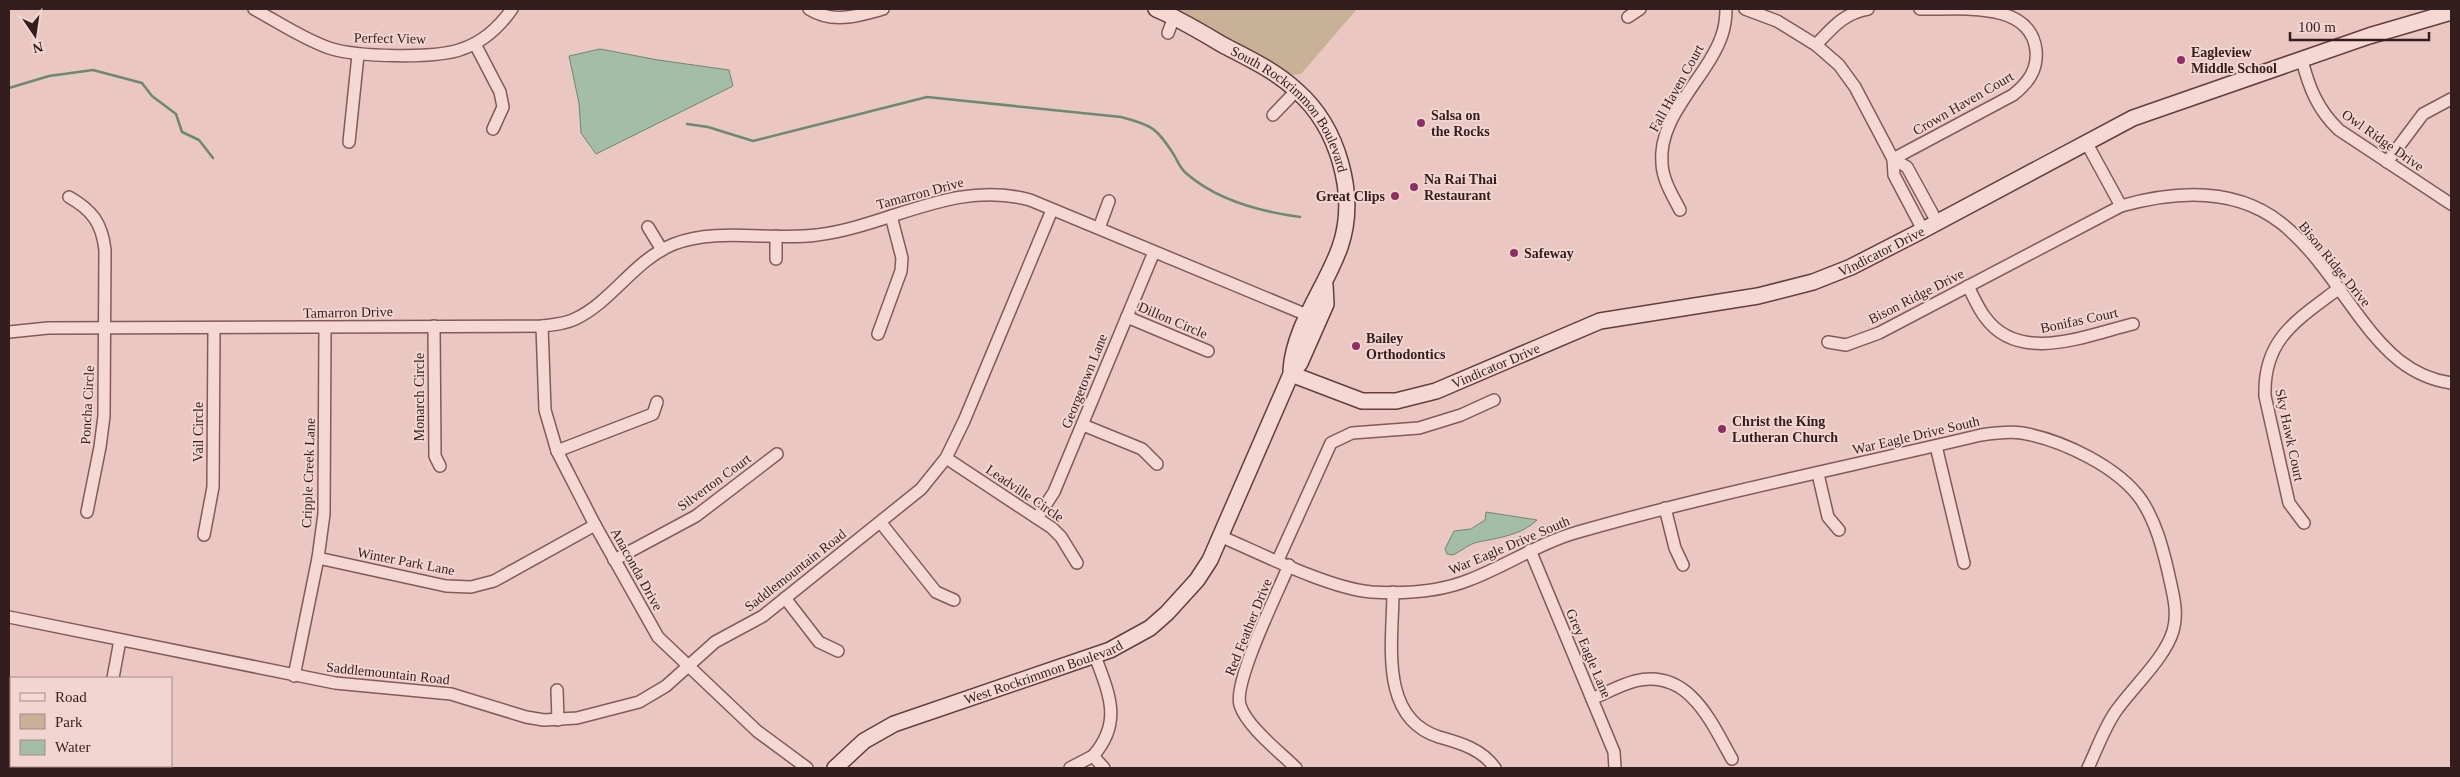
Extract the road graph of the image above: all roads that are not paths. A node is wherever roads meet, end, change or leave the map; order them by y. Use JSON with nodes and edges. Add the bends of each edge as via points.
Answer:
{"nodes":[{"id":1,"x":254,"y":9,"type":"edge"},
{"id":2,"x":512,"y":9,"type":"edge"},
{"id":3,"x":883,"y":9,"type":"edge"},
{"id":4,"x":1156,"y":9,"type":"edge"},
{"id":5,"x":1640,"y":9,"type":"edge"},
{"id":6,"x":1726,"y":9,"type":"edge"},
{"id":7,"x":1745,"y":9,"type":"edge"},
{"id":8,"x":1868,"y":9,"type":"edge"},
{"id":9,"x":1920,"y":9,"type":"edge"},
{"id":10,"x":2451,"y":12,"type":"edge"},
{"id":11,"x":813,"y":15,"type":"edge"},
{"id":12,"x":1174,"y":16,"type":"junction"},
{"id":13,"x":1628,"y":17,"type":"dead end"},
{"id":14,"x":1168,"y":33,"type":"dead end"},
{"id":15,"x":475,"y":44,"type":"junction"},
{"id":16,"x":1816,"y":45,"type":"junction"},
{"id":17,"x":358,"y":54,"type":"junction"},
{"id":18,"x":2302,"y":60,"type":"junction"},
{"id":19,"x":1297,"y":90,"type":"junction"},
{"id":20,"x":2451,"y":99,"type":"edge"},
{"id":21,"x":1273,"y":115,"type":"dead end"},
{"id":22,"x":493,"y":129,"type":"dead end"},
{"id":23,"x":349,"y":142,"type":"dead end"},
{"id":24,"x":2086,"y":142,"type":"junction"},
{"id":25,"x":1894,"y":159,"type":"junction"},
{"id":26,"x":2387,"y":162,"type":"junction"},
{"id":27,"x":69,"y":197,"type":"dead end"},
{"id":28,"x":1109,"y":201,"type":"dead end"},
{"id":29,"x":2451,"y":204,"type":"edge"},
{"id":30,"x":2121,"y":206,"type":"junction"},
{"id":31,"x":1052,"y":210,"type":"junction"},
{"id":32,"x":1680,"y":210,"type":"dead end"},
{"id":33,"x":890,"y":216,"type":"junction"},
{"id":34,"x":1937,"y":222,"type":"junction"},
{"id":35,"x":648,"y":227,"type":"dead end"},
{"id":36,"x":1098,"y":228,"type":"junction"},
{"id":37,"x":1924,"y":230,"type":"junction"},
{"id":38,"x":776,"y":236,"type":"junction"},
{"id":39,"x":662,"y":250,"type":"junction"},
{"id":40,"x":1154,"y":252,"type":"junction"},
{"id":41,"x":776,"y":259,"type":"dead end"},
{"id":42,"x":1325,"y":285,"type":"junction"},
{"id":43,"x":1968,"y":286,"type":"junction"},
{"id":44,"x":2338,"y":289,"type":"junction"},
{"id":45,"x":1307,"y":315,"type":"junction"},
{"id":46,"x":1127,"y":317,"type":"junction"},
{"id":47,"x":2133,"y":324,"type":"dead end"},
{"id":48,"x":434,"y":326,"type":"junction"},
{"id":49,"x":542,"y":326,"type":"junction"},
{"id":50,"x":104,"y":328,"type":"junction"},
{"id":51,"x":214,"y":328,"type":"junction"},
{"id":52,"x":325,"y":328,"type":"junction"},
{"id":53,"x":9,"y":332,"type":"edge"},
{"id":54,"x":878,"y":334,"type":"dead end"},
{"id":55,"x":1828,"y":342,"type":"dead end"},
{"id":56,"x":1208,"y":351,"type":"dead end"},
{"id":57,"x":1291,"y":374,"type":"junction"},
{"id":58,"x":2451,"y":383,"type":"edge"},
{"id":59,"x":1494,"y":400,"type":"dead end"},
{"id":60,"x":657,"y":402,"type":"dead end"},
{"id":61,"x":1083,"y":425,"type":"junction"},
{"id":62,"x":1936,"y":446,"type":"junction"},
{"id":63,"x":557,"y":450,"type":"junction"},
{"id":64,"x":777,"y":454,"type":"dead end"},
{"id":65,"x":946,"y":458,"type":"junction"},
{"id":66,"x":1157,"y":464,"type":"dead end"},
{"id":67,"x":440,"y":466,"type":"dead end"},
{"id":68,"x":1818,"y":474,"type":"junction"},
{"id":69,"x":1664,"y":508,"type":"junction"},
{"id":70,"x":87,"y":512,"type":"dead end"},
{"id":71,"x":1037,"y":518,"type":"junction"},
{"id":72,"x":881,"y":523,"type":"junction"},
{"id":73,"x":2304,"y":523,"type":"dead end"},
{"id":74,"x":594,"y":525,"type":"junction"},
{"id":75,"x":1839,"y":530,"type":"dead end"},
{"id":76,"x":204,"y":535,"type":"dead end"},
{"id":77,"x":1222,"y":537,"type":"junction"},
{"id":78,"x":1530,"y":550,"type":"junction"},
{"id":79,"x":318,"y":558,"type":"junction"},
{"id":80,"x":614,"y":560,"type":"junction"},
{"id":81,"x":1076,"y":563,"type":"dead end"},
{"id":82,"x":1284,"y":563,"type":"junction"},
{"id":83,"x":1964,"y":563,"type":"dead end"},
{"id":84,"x":1682,"y":565,"type":"dead end"},
{"id":85,"x":1393,"y":592,"type":"junction"},
{"id":86,"x":785,"y":598,"type":"junction"},
{"id":87,"x":954,"y":600,"type":"dead end"},
{"id":88,"x":9,"y":617,"type":"edge"},
{"id":89,"x":120,"y":640,"type":"junction"},
{"id":90,"x":838,"y":651,"type":"dead end"},
{"id":91,"x":1096,"y":656,"type":"junction"},
{"id":92,"x":690,"y":666,"type":"junction"},
{"id":93,"x":294,"y":676,"type":"junction"},
{"id":94,"x":113,"y":677,"type":"edge"},
{"id":95,"x":557,"y":690,"type":"dead end"},
{"id":96,"x":1592,"y":699,"type":"junction"},
{"id":97,"x":558,"y":720,"type":"junction"},
{"id":98,"x":1093,"y":756,"type":"junction"},
{"id":99,"x":1732,"y":759,"type":"dead end"},
{"id":100,"x":807,"y":768,"type":"edge"},
{"id":101,"x":835,"y":768,"type":"edge"},
{"id":102,"x":1070,"y":768,"type":"edge"},
{"id":103,"x":1104,"y":768,"type":"edge"},
{"id":104,"x":1296,"y":768,"type":"edge"},
{"id":105,"x":1495,"y":768,"type":"edge"},
{"id":106,"x":1615,"y":768,"type":"edge"},
{"id":107,"x":2088,"y":768,"type":"edge"}],
"edges":[{"from":1,"to":17,"type":"street","name":"Perfect View","via":[[316,43]]},
{"from":2,"to":15,"type":"street","name":"Perfect View","via":[[496,28]]},
{"from":3,"to":11,"type":"street","via":[[853,17]]},
{"from":4,"to":12,"type":"main road","name":"South Rockrimmon Boulevard"},
{"from":5,"to":13,"type":"street"},
{"from":6,"to":32,"type":"street","name":"Fall Haven Court","via":[[1722,37],[1662,143],[1665,178]]},
{"from":7,"to":16,"type":"street","via":[[1776,21]]},
{"from":8,"to":16,"type":"street","via":[[1839,20]]},
{"from":9,"to":25,"type":"street","name":"Crown Haven Court","via":[[1996,10],[2015,16],[2033,37],[2036,64],[2028,82],[2013,95]]},
{"from":10,"to":18,"type":"main road","name":"Vindicator Drive"},
{"from":12,"to":14,"type":"street"},
{"from":12,"to":19,"type":"main road","name":"South Rockrimmon Boulevard"},
{"from":15,"to":17,"type":"street","name":"Perfect View","via":[[439,54]]},
{"from":15,"to":22,"type":"street","via":[[500,92],[503,106]]},
{"from":16,"to":25,"type":"street","via":[[1848,76]]},
{"from":17,"to":23,"type":"street"},
{"from":18,"to":24,"type":"main road","name":"Vindicator Drive","via":[[2133,118]]},
{"from":18,"to":26,"type":"street","name":"Owl Ridge Drive","via":[[2311,91],[2328,119]]},
{"from":19,"to":21,"type":"street"},
{"from":19,"to":42,"type":"main road","name":"South Rockrimmon Boulevard","via":[[1330,136],[1345,188],[1344,228]]},
{"from":20,"to":26,"type":"street","via":[[2424,114]]},
{"from":24,"to":30,"type":"street"},
{"from":24,"to":34,"type":"main road","name":"Vindicator Drive"},
{"from":25,"to":34,"type":"street","via":[[1907,167]]},
{"from":25,"to":37,"type":"street","via":[[1894,175]]},
{"from":26,"to":29,"type":"street","name":"Owl Ridge Drive"},
{"from":27,"to":50,"type":"street","name":"Poncha Circle","via":[[86,206],[104,237]]},
{"from":28,"to":36,"type":"street"},
{"from":30,"to":43,"type":"street","name":"Bison Ridge Drive"},
{"from":30,"to":44,"type":"street","name":"Bison Ridge Drive","via":[[2184,194],[2205,194],[2247,204],[2290,230]]},
{"from":31,"to":33,"type":"street","name":"Tamarron Drive","via":[[1018,197],[974,194]]},
{"from":31,"to":36,"type":"street","name":"Tamarron Drive"},
{"from":31,"to":65,"type":"street","name":"Saddlemountain Road"},
{"from":33,"to":38,"type":"street","name":"Tamarron Drive","via":[[818,235]]},
{"from":33,"to":54,"type":"street","via":[[902,258],[901,271]]},
{"from":34,"to":37,"type":"main road","name":"Vindicator Drive"},
{"from":35,"to":39,"type":"street"},
{"from":36,"to":40,"type":"street","name":"Tamarron Drive"},
{"from":37,"to":57,"type":"main road","name":"Vindicator Drive","via":[[1821,279],[1758,296],[1600,322],[1415,398],[1362,401]]},
{"from":38,"to":39,"type":"street","name":"Tamarron Drive","via":[[696,238]]},
{"from":38,"to":41,"type":"street"},
{"from":39,"to":49,"type":"street","name":"Tamarron Drive","via":[[638,266],[587,312],[561,324]]},
{"from":40,"to":45,"type":"street","name":"Tamarron Drive"},
{"from":40,"to":46,"type":"street","name":"Georgetown Lane"},
{"from":42,"to":45,"type":"main road","name":"South Rockrimmon Boulevard"},
{"from":42,"to":57,"type":"main road","name":"South Rockrimmon Boulevard","via":[[1326,304],[1300,364]]},
{"from":43,"to":47,"type":"street","name":"Bonifas Court","via":[[1984,317],[2019,342],[2045,344]]},
{"from":43,"to":55,"type":"street","name":"Bison Ridge Drive","via":[[1880,333],[1846,345]]},
{"from":44,"to":58,"type":"street","name":"Bison Ridge Drive","via":[[2391,356],[2421,375]]},
{"from":44,"to":73,"type":"street","name":"Sky Hawk Court","via":[[2288,328],[2271,353],[2266,369],[2264,396],[2289,503]]},
{"from":45,"to":57,"type":"main road","name":"South Rockrimmon Boulevard","via":[[1292,360]]},
{"from":46,"to":56,"type":"street","name":"Dillon Circle"},
{"from":46,"to":61,"type":"street","name":"Georgetown Lane"},
{"from":48,"to":49,"type":"street","name":"Tamarron Drive"},
{"from":48,"to":52,"type":"street","name":"Tamarron Drive"},
{"from":48,"to":67,"type":"street","name":"Monarch Circle","via":[[434,456]]},
{"from":49,"to":63,"type":"street","name":"Anaconda Drive","via":[[545,410]]},
{"from":50,"to":51,"type":"street","name":"Tamarron Drive"},
{"from":50,"to":53,"type":"street","name":"Tamarron Drive"},
{"from":50,"to":70,"type":"street","name":"Poncha Circle","via":[[104,416]]},
{"from":51,"to":52,"type":"street","name":"Tamarron Drive"},
{"from":51,"to":76,"type":"street","name":"Vail Circle","via":[[213,487]]},
{"from":52,"to":79,"type":"street","name":"Cripple Creek Lane","via":[[324,514]]},
{"from":57,"to":77,"type":"main road","name":"South Rockrimmon Boulevard"},
{"from":59,"to":82,"type":"street","name":"Red Feather Drive","via":[[1461,415],[1419,428],[1352,433],[1331,443]]},
{"from":60,"to":63,"type":"street","via":[[653,414]]},
{"from":61,"to":66,"type":"street","via":[[1142,449]]},
{"from":61,"to":71,"type":"street","name":"Georgetown Lane","via":[[1054,492]]},
{"from":62,"to":68,"type":"street","name":"War Eagle Drive South"},
{"from":62,"to":83,"type":"street"},
{"from":62,"to":107,"type":"street","name":"War Eagle Drive South","via":[[1981,435],[2021,433],[2040,438],[2114,472],[2140,499],[2158,531],[2176,621],[2170,639],[2110,721]]},
{"from":63,"to":74,"type":"street","name":"Anaconda Drive"},
{"from":64,"to":80,"type":"street","name":"Silverton Court","via":[[696,516]]},
{"from":65,"to":71,"type":"street","name":"Leadville Circle"},
{"from":65,"to":72,"type":"street","name":"Saddlemountain Road","via":[[921,489]]},
{"from":68,"to":69,"type":"street","name":"War Eagle Drive South"},
{"from":68,"to":75,"type":"street","via":[[1828,516]]},
{"from":69,"to":78,"type":"street","name":"War Eagle Drive South","via":[[1560,537]]},
{"from":69,"to":84,"type":"street"},
{"from":71,"to":81,"type":"street","name":"Leadville Circle","via":[[1061,537]]},
{"from":72,"to":86,"type":"street","name":"Saddlemountain Road"},
{"from":72,"to":87,"type":"street","via":[[936,592]]},
{"from":74,"to":79,"type":"street","name":"Winter Park Lane","via":[[494,581],[471,587],[446,586]]},
{"from":74,"to":80,"type":"street","name":"Anaconda Drive"},
{"from":77,"to":82,"type":"street","name":"War Eagle Drive South"},
{"from":77,"to":91,"type":"main road","name":"West Rockrimmon Boulevard","via":[[1197,580],[1167,613],[1134,638]]},
{"from":78,"to":85,"type":"street","name":"War Eagle Drive South","via":[[1456,585]]},
{"from":78,"to":96,"type":"street","name":"Grey Eagle Lane"},
{"from":79,"to":93,"type":"street","name":"Cripple Creek Lane"},
{"from":80,"to":92,"type":"street","name":"Anaconda Drive","via":[[658,637]]},
{"from":82,"to":85,"type":"street","name":"War Eagle Drive South","via":[[1324,580],[1362,590]]},
{"from":82,"to":104,"type":"street","name":"Red Feather Drive","via":[[1239,694],[1240,706],[1246,717]]},
{"from":85,"to":105,"type":"street","via":[[1392,671],[1398,700],[1426,731],[1472,749]]},
{"from":86,"to":90,"type":"street","via":[[819,642]]},
{"from":86,"to":92,"type":"street","name":"Saddlemountain Road","via":[[763,616],[714,642]]},
{"from":88,"to":89,"type":"street","name":"Saddlemountain Road"},
{"from":89,"to":93,"type":"street","name":"Saddlemountain Road"},
{"from":89,"to":94,"type":"street"},
{"from":91,"to":98,"type":"street","via":[[1109,692],[1112,715],[1107,738]]},
{"from":91,"to":101,"type":"main road","name":"West Rockrimmon Boulevard","via":[[894,724],[864,741]]},
{"from":92,"to":97,"type":"street","name":"Saddlemountain Road","via":[[652,696],[639,702],[584,717]]},
{"from":92,"to":100,"type":"street","name":"Anaconda Drive","via":[[757,731]]},
{"from":93,"to":97,"type":"street","name":"Saddlemountain Road","via":[[444,693],[526,718]]},
{"from":95,"to":97,"type":"street"},
{"from":96,"to":99,"type":"street","via":[[1636,681],[1659,680],[1672,684],[1702,707]]},
{"from":96,"to":106,"type":"street","name":"Grey Eagle Lane","via":[[1614,752]]},
{"from":98,"to":102,"type":"street"},
{"from":98,"to":103,"type":"street"}]}
